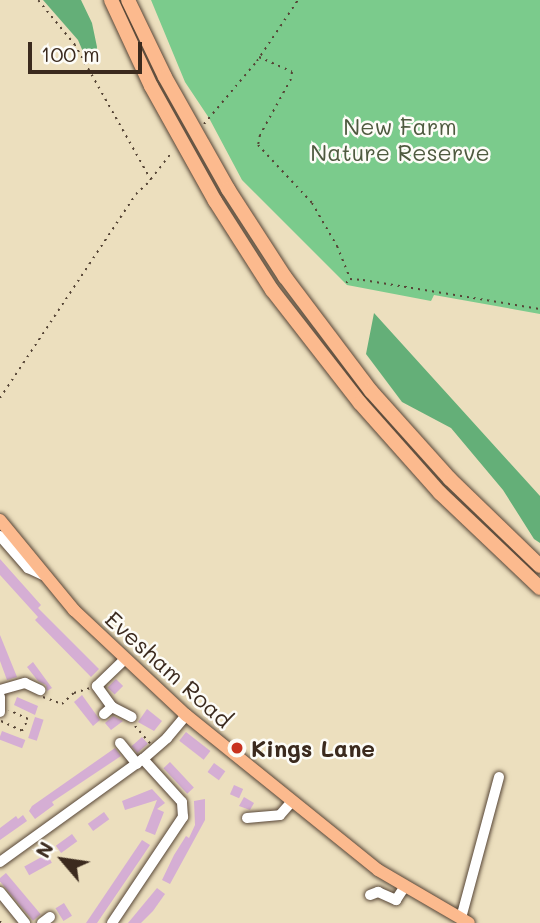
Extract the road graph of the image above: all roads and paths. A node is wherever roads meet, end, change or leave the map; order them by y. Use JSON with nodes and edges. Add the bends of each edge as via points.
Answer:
{"nodes":[{"id":1,"x":38,"y":0,"type":"edge"},
{"id":2,"x":111,"y":0,"type":"edge"},
{"id":3,"x":128,"y":0,"type":"edge"},
{"id":4,"x":298,"y":0,"type":"edge"},
{"id":5,"x":259,"y":57,"type":"junction"},
{"id":6,"x":202,"y":126,"type":"dead end"},
{"id":7,"x":171,"y":153,"type":"dead end"},
{"id":8,"x":151,"y":180,"type":"junction"},
{"id":9,"x":350,"y":279,"type":"junction"},
{"id":10,"x":346,"y":283,"type":"dead end"},
{"id":11,"x":540,"y":309,"type":"edge"},
{"id":12,"x":0,"y":398,"type":"edge"},
{"id":13,"x":0,"y":520,"type":"edge"},
{"id":14,"x":0,"y":536,"type":"edge"},
{"id":15,"x":540,"y":566,"type":"edge"},
{"id":16,"x":43,"y":575,"type":"junction"},
{"id":17,"x":540,"y":587,"type":"edge"},
{"id":18,"x":124,"y":660,"type":"junction"},
{"id":19,"x":97,"y":686,"type":"junction"},
{"id":20,"x":0,"y":690,"type":"edge"},
{"id":21,"x":40,"y":693,"type":"joint"},
{"id":22,"x":0,"y":697,"type":"edge"},
{"id":23,"x":1,"y":707,"type":"edge"},
{"id":24,"x":0,"y":712,"type":"edge"},
{"id":25,"x":186,"y":716,"type":"junction"},
{"id":26,"x":0,"y":721,"type":"edge"},
{"id":27,"x":133,"y":722,"type":"joint"},
{"id":28,"x":120,"y":743,"type":"dead end"},
{"id":29,"x":155,"y":749,"type":"junction"},
{"id":30,"x":140,"y":761,"type":"junction"},
{"id":31,"x":499,"y":778,"type":"dead end"},
{"id":32,"x":292,"y":802,"type":"junction"},
{"id":33,"x":247,"y":818,"type":"dead end"},
{"id":34,"x":0,"y":862,"type":"edge"},
{"id":35,"x":405,"y":886,"type":"junction"},
{"id":36,"x":0,"y":892,"type":"edge"},
{"id":37,"x":370,"y":895,"type":"dead end"},
{"id":38,"x":465,"y":921,"type":"edge"},
{"id":39,"x":25,"y":923,"type":"edge"},
{"id":40,"x":113,"y":923,"type":"edge"}],
"edges":[{"from":1,"to":8,"type":"path","via":[[75,44]]},
{"from":2,"to":17,"type":"highway","via":[[151,86],[215,201],[272,290],[359,403],[440,493]]},
{"from":3,"to":15,"type":"highway","via":[[228,189],[285,277],[380,401],[459,489]]},
{"from":4,"to":5,"type":"path"},
{"from":5,"to":6,"type":"path"},
{"from":5,"to":9,"type":"path","via":[[292,72],[258,145],[312,203]]},
{"from":7,"to":8,"type":"path"},
{"from":8,"to":12,"type":"path","via":[[136,194]]},
{"from":9,"to":10,"type":"path"},
{"from":9,"to":11,"type":"path"},
{"from":13,"to":16,"type":"main road","name":"Evesham Road"},
{"from":14,"to":16,"type":"street","via":[[28,568]]},
{"from":16,"to":18,"type":"main road","name":"Evesham Road"},
{"from":18,"to":19,"type":"street"},
{"from":18,"to":25,"type":"main road","name":"Evesham Road"},
{"from":19,"to":21,"type":"path","via":[[78,691],[62,704]]},
{"from":19,"to":27,"type":"street","via":[[108,711]]},
{"from":20,"to":21,"type":"street","via":[[25,683]]},
{"from":22,"to":23,"type":"street"},
{"from":23,"to":24,"type":"street"},
{"from":23,"to":26,"type":"path","via":[[28,719],[22,731]]},
{"from":25,"to":29,"type":"street"},
{"from":25,"to":32,"type":"main road","name":"Evesham Road"},
{"from":27,"to":29,"type":"path"},
{"from":28,"to":30,"type":"street"},
{"from":29,"to":30,"type":"street"},
{"from":30,"to":34,"type":"street"},
{"from":30,"to":40,"type":"street","via":[[182,802],[183,817]]},
{"from":31,"to":38,"type":"street"},
{"from":32,"to":33,"type":"street","via":[[279,815]]},
{"from":32,"to":35,"type":"main road","name":"Evesham Road"},
{"from":35,"to":37,"type":"street","via":[[397,900],[378,892]]},
{"from":35,"to":38,"type":"main road","name":"Evesham Road"},
{"from":36,"to":39,"type":"street"}]}
